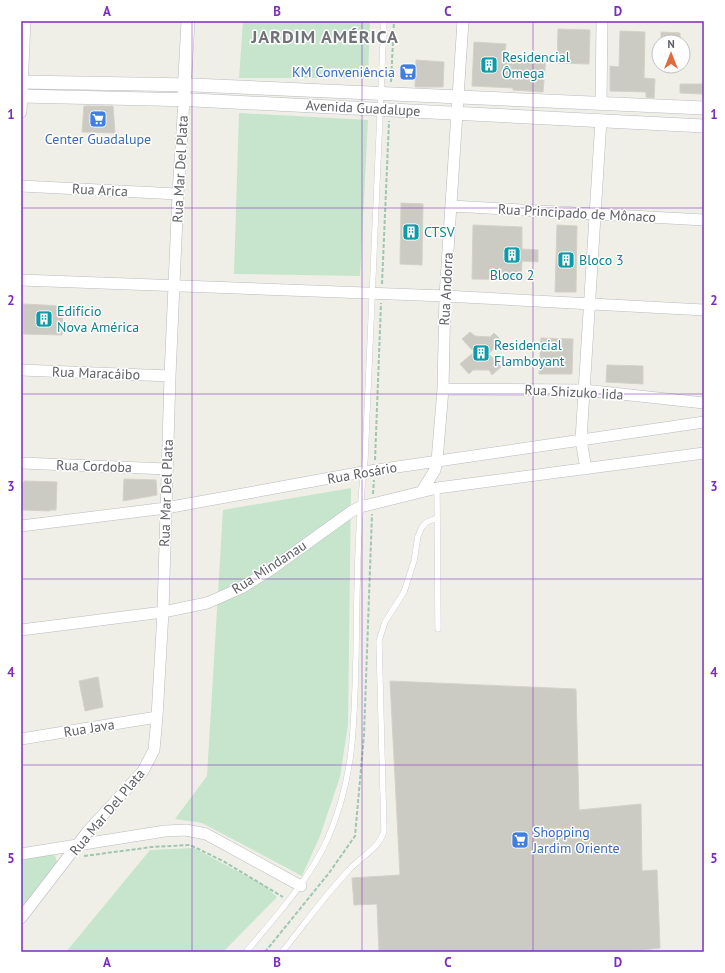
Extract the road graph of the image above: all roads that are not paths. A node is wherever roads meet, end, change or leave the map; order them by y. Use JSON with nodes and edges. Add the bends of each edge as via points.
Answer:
{"nodes":[{"id":1,"x":25,"y":21,"type":"edge"},
{"id":2,"x":188,"y":21,"type":"edge"},
{"id":3,"x":384,"y":21,"type":"edge"},
{"id":4,"x":463,"y":21,"type":"edge"},
{"id":5,"x":602,"y":21,"type":"edge"},
{"id":6,"x":22,"y":82,"type":"edge"},
{"id":7,"x":184,"y":85,"type":"junction"},
{"id":8,"x":381,"y":94,"type":"junction"},
{"id":9,"x":21,"y":96,"type":"edge"},
{"id":10,"x":458,"y":98,"type":"junction"},
{"id":11,"x":184,"y":100,"type":"junction"},
{"id":12,"x":601,"y":103,"type":"junction"},
{"id":13,"x":704,"y":108,"type":"edge"},
{"id":14,"x":380,"y":109,"type":"junction"},
{"id":15,"x":21,"y":112,"type":"edge"},
{"id":16,"x":457,"y":112,"type":"junction"},
{"id":17,"x":601,"y":120,"type":"junction"},
{"id":18,"x":704,"y":126,"type":"edge"},
{"id":19,"x":21,"y":186,"type":"edge"},
{"id":20,"x":178,"y":194,"type":"junction"},
{"id":21,"x":451,"y":206,"type":"junction"},
{"id":22,"x":595,"y":214,"type":"junction"},
{"id":23,"x":704,"y":220,"type":"edge"},
{"id":24,"x":21,"y":280,"type":"edge"},
{"id":25,"x":174,"y":285,"type":"junction"},
{"id":26,"x":373,"y":293,"type":"junction"},
{"id":27,"x":445,"y":296,"type":"junction"},
{"id":28,"x":590,"y":304,"type":"junction"},
{"id":29,"x":704,"y":310,"type":"edge"},
{"id":30,"x":21,"y":370,"type":"edge"},
{"id":31,"x":170,"y":376,"type":"junction"},
{"id":32,"x":443,"y":388,"type":"junction"},
{"id":33,"x":584,"y":390,"type":"junction"},
{"id":34,"x":704,"y":403,"type":"edge"},
{"id":35,"x":704,"y":422,"type":"edge"},
{"id":36,"x":581,"y":440,"type":"junction"},
{"id":37,"x":703,"y":455,"type":"edge"},
{"id":38,"x":437,"y":461,"type":"junction"},
{"id":39,"x":21,"y":463,"type":"edge"},
{"id":40,"x":167,"y":469,"type":"junction"},
{"id":41,"x":586,"y":469,"type":"junction"},
{"id":42,"x":363,"y":472,"type":"junction"},
{"id":43,"x":437,"y":488,"type":"junction"},
{"id":44,"x":422,"y":491,"type":"junction"},
{"id":45,"x":360,"y":507,"type":"junction"},
{"id":46,"x":166,"y":508,"type":"junction"},
{"id":47,"x":437,"y":518,"type":"junction"},
{"id":48,"x":21,"y":526,"type":"edge"},
{"id":49,"x":163,"y":612,"type":"junction"},
{"id":50,"x":438,"y":629,"type":"dead end"},
{"id":51,"x":21,"y":630,"type":"edge"},
{"id":52,"x":157,"y":717,"type":"junction"},
{"id":53,"x":21,"y":739,"type":"edge"},
{"id":54,"x":80,"y":844,"type":"junction"},
{"id":55,"x":21,"y":854,"type":"edge"},
{"id":56,"x":301,"y":886,"type":"junction"},
{"id":57,"x":21,"y":918,"type":"edge"},
{"id":58,"x":246,"y":952,"type":"edge"},
{"id":59,"x":282,"y":952,"type":"edge"}],
"edges":[{"from":1,"to":6,"type":"street"},
{"from":2,"to":7,"type":"street","name":"Rua Mar Del Plata"},
{"from":3,"to":8,"type":"lane"},
{"from":4,"to":10,"type":"street","name":"Rua Andorra"},
{"from":5,"to":12,"type":"street"},
{"from":6,"to":7,"type":"street","name":"Avenida Guadalupe"},
{"from":6,"to":9,"type":"street"},
{"from":7,"to":8,"type":"street","name":"Avenida Guadalupe"},
{"from":7,"to":11,"type":"street","name":"Rua Mar Del Plata"},
{"from":8,"to":10,"type":"street","name":"Avenida Guadalupe"},
{"from":8,"to":14,"type":"lane"},
{"from":9,"to":11,"type":"street","name":"Avenida Guadalupe"},
{"from":9,"to":15,"type":"street"},
{"from":10,"to":12,"type":"street","name":"Avenida Guadalupe"},
{"from":10,"to":16,"type":"street","name":"Rua Andorra"},
{"from":11,"to":14,"type":"street","name":"Avenida Guadalupe"},
{"from":11,"to":20,"type":"street","name":"Rua Mar Del Plata"},
{"from":12,"to":13,"type":"street","name":"Avenida Guadalupe"},
{"from":14,"to":16,"type":"street","name":"Avenida Guadalupe"},
{"from":14,"to":26,"type":"lane"},
{"from":16,"to":17,"type":"street","name":"Avenida Guadalupe"},
{"from":16,"to":21,"type":"street","name":"Rua Andorra"},
{"from":17,"to":18,"type":"street","name":"Avenida Guadalupe"},
{"from":17,"to":22,"type":"street"},
{"from":19,"to":20,"type":"street","name":"Rua Arica"},
{"from":20,"to":25,"type":"street","name":"Rua Mar Del Plata"},
{"from":21,"to":22,"type":"street","name":"Rua Principado de Mônaco"},
{"from":21,"to":27,"type":"street","name":"Rua Andorra"},
{"from":22,"to":23,"type":"street","name":"Rua Principado de Mônaco"},
{"from":22,"to":28,"type":"street"},
{"from":24,"to":25,"type":"street"},
{"from":25,"to":26,"type":"street"},
{"from":25,"to":31,"type":"street","name":"Rua Mar Del Plata"},
{"from":26,"to":27,"type":"street"},
{"from":26,"to":42,"type":"lane"},
{"from":27,"to":28,"type":"street"},
{"from":27,"to":32,"type":"street","name":"Rua Andorra"},
{"from":28,"to":29,"type":"street"},
{"from":28,"to":33,"type":"street"},
{"from":30,"to":31,"type":"street","name":"Rua Maracáibo"},
{"from":31,"to":40,"type":"street","name":"Rua Mar Del Plata"},
{"from":32,"to":33,"type":"street","name":"Rua Shizuko Iida"},
{"from":32,"to":38,"type":"street","name":"Rua Andorra"},
{"from":33,"to":34,"type":"street","name":"Rua Shizuko Iida"},
{"from":33,"to":36,"type":"street"},
{"from":35,"to":36,"type":"street","name":"Rua Rosário"},
{"from":36,"to":38,"type":"street","name":"Rua Rosário"},
{"from":36,"to":41,"type":"street"},
{"from":37,"to":41,"type":"street","name":"Rua Mindanau"},
{"from":38,"to":42,"type":"street","name":"Rua Rosário"},
{"from":38,"to":44,"type":"street","name":"Rua Andorra","via":[[435,470]]},
{"from":39,"to":40,"type":"street","name":"Rua Cordoba"},
{"from":40,"to":46,"type":"street","name":"Rua Mar Del Plata"},
{"from":41,"to":43,"type":"street","name":"Rua Mindanau"},
{"from":42,"to":45,"type":"lane"},
{"from":42,"to":46,"type":"street","name":"Rua Rosário"},
{"from":43,"to":44,"type":"street","name":"Rua Mindanau"},
{"from":43,"to":47,"type":"lane"},
{"from":44,"to":45,"type":"street","name":"Rua Mindanau"},
{"from":45,"to":49,"type":"street","name":"Rua Mindanau","via":[[352,510],[241,588],[207,603]]},
{"from":45,"to":56,"type":"lane","via":[[354,730],[349,767],[334,822],[318,858]]},
{"from":46,"to":48,"type":"street","name":"Rua Rosário"},
{"from":46,"to":49,"type":"street","name":"Rua Mar Del Plata"},
{"from":47,"to":50,"type":"lane"},
{"from":47,"to":59,"type":"lane","via":[[427,522],[418,536],[414,561],[404,592],[385,622],[379,641],[384,831],[382,838],[350,869]]},
{"from":49,"to":51,"type":"street","name":"Rua Mindanau"},
{"from":49,"to":52,"type":"street","name":"Rua Mar Del Plata"},
{"from":52,"to":53,"type":"street","name":"Rua Java"},
{"from":52,"to":54,"type":"street","name":"Rua Mar Del Plata","via":[[154,750],[143,771],[88,831]]},
{"from":54,"to":55,"type":"street"},
{"from":54,"to":56,"type":"street","via":[[186,830],[206,834]]},
{"from":54,"to":57,"type":"street","name":"Rua Mar Del Plata"},
{"from":56,"to":58,"type":"lane"}]}
